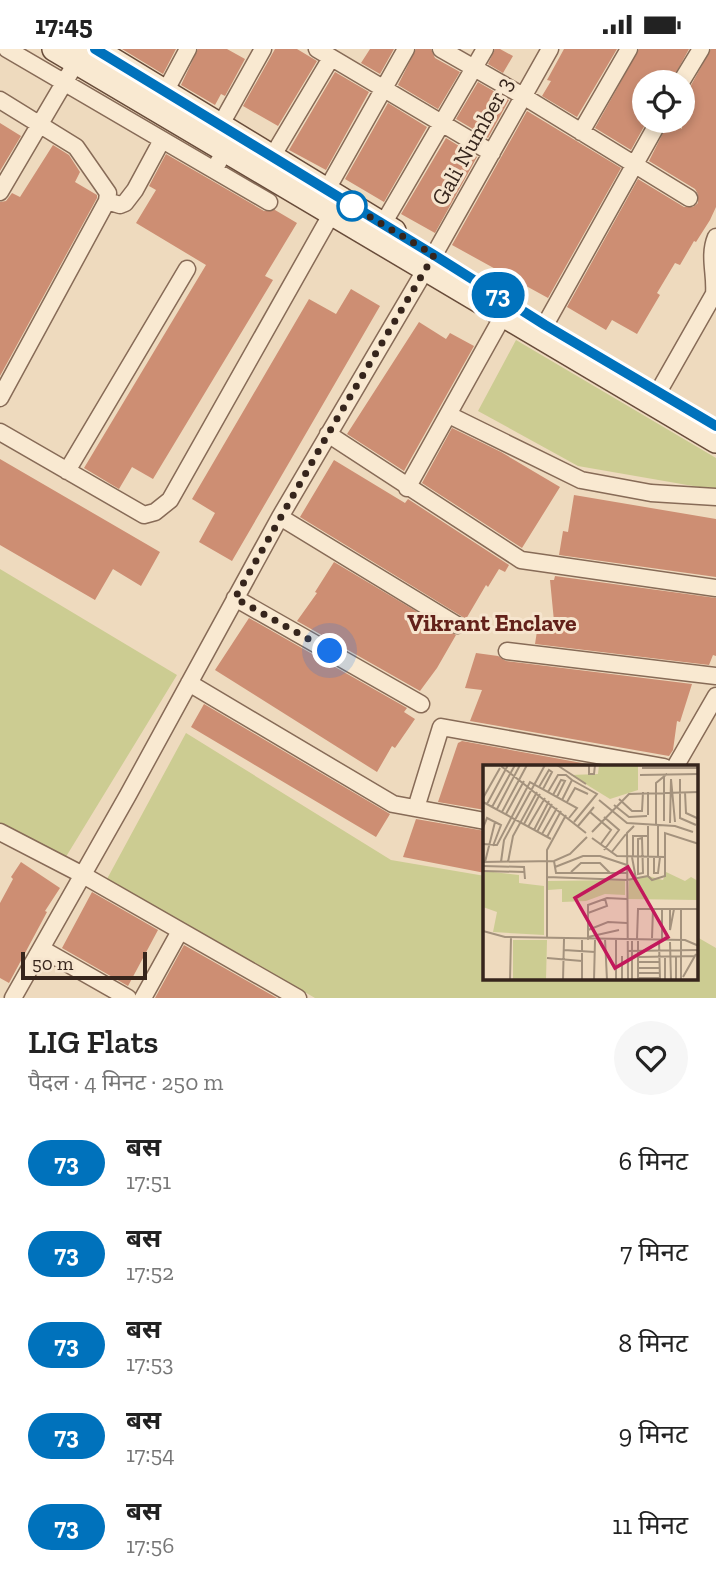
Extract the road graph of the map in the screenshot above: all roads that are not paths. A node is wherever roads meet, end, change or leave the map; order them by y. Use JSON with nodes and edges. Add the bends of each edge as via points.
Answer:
{"nodes":[{"id":1,"x":7,"y":49,"type":"edge"},
{"id":2,"x":54,"y":49,"type":"edge"},
{"id":3,"x":188,"y":49,"type":"edge"},
{"id":4,"x":263,"y":49,"type":"edge"},
{"id":5,"x":317,"y":49,"type":"edge"},
{"id":6,"x":406,"y":49,"type":"edge"},
{"id":7,"x":441,"y":49,"type":"edge"},
{"id":8,"x":485,"y":49,"type":"edge"},
{"id":9,"x":550,"y":49,"type":"edge"},
{"id":10,"x":629,"y":49,"type":"edge"},
{"id":11,"x":701,"y":49,"type":"edge"},
{"id":12,"x":109,"y":53,"type":"edge"},
{"id":13,"x":80,"y":56,"type":"edge"},
{"id":14,"x":331,"y":58,"type":"junction"},
{"id":15,"x":474,"y":68,"type":"junction"},
{"id":16,"x":688,"y":70,"type":"edge"},
{"id":17,"x":64,"y":83,"type":"junction"},
{"id":18,"x":383,"y":89,"type":"junction"},
{"id":19,"x":165,"y":92,"type":"junction"},
{"id":20,"x":523,"y":96,"type":"junction"},
{"id":21,"x":0,"y":100,"type":"edge"},
{"id":22,"x":40,"y":124,"type":"junction"},
{"id":23,"x":442,"y":124,"type":"junction"},
{"id":24,"x":220,"y":126,"type":"junction"},
{"id":25,"x":580,"y":132,"type":"junction"},
{"id":26,"x":652,"y":133,"type":"edge"},
{"id":27,"x":162,"y":140,"type":"junction"},
{"id":28,"x":492,"y":153,"type":"junction"},
{"id":29,"x":272,"y":157,"type":"junction"},
{"id":30,"x":219,"y":160,"type":"junction"},
{"id":31,"x":634,"y":164,"type":"junction"},
{"id":32,"x":0,"y":192,"type":"edge"},
{"id":33,"x":688,"y":198,"type":"dead end"},
{"id":34,"x":107,"y":201,"type":"junction"},
{"id":35,"x":269,"y":202,"type":"dead end"},
{"id":36,"x":329,"y":202,"type":"junction"},
{"id":37,"x":383,"y":224,"type":"junction"},
{"id":38,"x":716,"y":237,"type":"edge"},
{"id":39,"x":430,"y":261,"type":"junction"},
{"id":40,"x":187,"y":269,"type":"dead end"},
{"id":41,"x":505,"y":314,"type":"junction"},
{"id":42,"x":545,"y":325,"type":"junction"},
{"id":43,"x":656,"y":397,"type":"junction"},
{"id":44,"x":0,"y":398,"type":"edge"},
{"id":45,"x":449,"y":415,"type":"junction"},
{"id":46,"x":716,"y":426,"type":"edge"},
{"id":47,"x":0,"y":432,"type":"edge"},
{"id":48,"x":328,"y":434,"type":"junction"},
{"id":49,"x":716,"y":441,"type":"edge"},
{"id":50,"x":67,"y":471,"type":"junction"},
{"id":51,"x":407,"y":488,"type":"junction"},
{"id":52,"x":716,"y":498,"type":"edge"},
{"id":53,"x":280,"y":517,"type":"junction"},
{"id":54,"x":716,"y":588,"type":"edge"},
{"id":55,"x":235,"y":598,"type":"junction"},
{"id":56,"x":457,"y":625,"type":"dead end"},
{"id":57,"x":507,"y":651,"type":"dead end"},
{"id":58,"x":716,"y":676,"type":"edge"},
{"id":59,"x":189,"y":683,"type":"junction"},
{"id":60,"x":716,"y":696,"type":"edge"},
{"id":61,"x":421,"y":703,"type":"dead end"},
{"id":62,"x":597,"y":761,"type":"edge"},
{"id":63,"x":642,"y":765,"type":"edge"},
{"id":64,"x":676,"y":765,"type":"edge"},
{"id":65,"x":416,"y":808,"type":"junction"},
{"id":66,"x":483,"y":821,"type":"edge"},
{"id":67,"x":0,"y":832,"type":"edge"},
{"id":68,"x":83,"y":875,"type":"junction"},
{"id":69,"x":180,"y":931,"type":"junction"},
{"id":70,"x":42,"y":949,"type":"junction"},
{"id":71,"x":13,"y":998,"type":"edge"},
{"id":72,"x":128,"y":998,"type":"edge"},
{"id":73,"x":143,"y":998,"type":"edge"},
{"id":74,"x":298,"y":998,"type":"edge"}],
"edges":[{"from":1,"to":17,"type":"street"},
{"from":2,"to":13,"type":"street"},
{"from":3,"to":19,"type":"street"},
{"from":4,"to":24,"type":"street"},
{"from":5,"to":14,"type":"street"},
{"from":6,"to":18,"type":"street"},
{"from":7,"to":15,"type":"street"},
{"from":8,"to":15,"type":"street"},
{"from":9,"to":20,"type":"street","name":"Gali Number 3"},
{"from":10,"to":25,"type":"street"},
{"from":11,"to":16,"type":"street"},
{"from":12,"to":19,"type":"street"},
{"from":13,"to":17,"type":"street"},
{"from":13,"to":30,"type":"street"},
{"from":14,"to":18,"type":"street"},
{"from":14,"to":29,"type":"street"},
{"from":15,"to":20,"type":"street"},
{"from":15,"to":23,"type":"street"},
{"from":17,"to":22,"type":"street"},
{"from":17,"to":27,"type":"street"},
{"from":18,"to":23,"type":"street"},
{"from":18,"to":36,"type":"street"},
{"from":19,"to":24,"type":"street"},
{"from":20,"to":25,"type":"street"},
{"from":20,"to":28,"type":"street","name":"Gali Number 3"},
{"from":21,"to":22,"type":"street"},
{"from":22,"to":32,"type":"street"},
{"from":22,"to":34,"type":"street","via":[[76,147],[108,193]]},
{"from":23,"to":28,"type":"street"},
{"from":23,"to":37,"type":"street"},
{"from":24,"to":29,"type":"street"},
{"from":25,"to":31,"type":"street"},
{"from":26,"to":31,"type":"street"},
{"from":27,"to":30,"type":"street"},
{"from":27,"to":34,"type":"street","via":[[130,198],[120,205]]},
{"from":28,"to":39,"type":"street","name":"Gali Number 3"},
{"from":29,"to":36,"type":"street"},
{"from":30,"to":35,"type":"street"},
{"from":30,"to":36,"type":"street"},
{"from":31,"to":33,"type":"street"},
{"from":31,"to":42,"type":"street"},
{"from":34,"to":44,"type":"street"},
{"from":36,"to":37,"type":"street"},
{"from":36,"to":39,"type":"street"},
{"from":36,"to":50,"type":"street","via":[[170,500],[144,515]]},
{"from":37,"to":39,"type":"street"},
{"from":38,"to":43,"type":"street","via":[[714,295]]},
{"from":39,"to":41,"type":"street"},
{"from":39,"to":42,"type":"street"},
{"from":39,"to":48,"type":"street","name":"Gali Number 3"},
{"from":40,"to":50,"type":"street"},
{"from":41,"to":43,"type":"street"},
{"from":41,"to":45,"type":"street"},
{"from":42,"to":43,"type":"street"},
{"from":43,"to":46,"type":"street"},
{"from":43,"to":49,"type":"street"},
{"from":45,"to":51,"type":"street"},
{"from":45,"to":52,"type":"street","via":[[581,480],[651,493]]},
{"from":47,"to":50,"type":"street"},
{"from":48,"to":51,"type":"street"},
{"from":48,"to":53,"type":"street","name":"Gali Number 3"},
{"from":51,"to":54,"type":"street","via":[[521,559]]},
{"from":53,"to":55,"type":"street","name":"Gali Number 3"},
{"from":53,"to":56,"type":"street"},
{"from":55,"to":59,"type":"street","name":"Gali Number 3"},
{"from":55,"to":61,"type":"street"},
{"from":57,"to":58,"type":"street"},
{"from":59,"to":65,"type":"street","via":[[393,804]]},
{"from":59,"to":68,"type":"street","name":"Gali Number 3"},
{"from":60,"to":64,"type":"street"},
{"from":62,"to":63,"type":"street"},
{"from":62,"to":65,"type":"street","via":[[441,727]]},
{"from":65,"to":66,"type":"street"},
{"from":67,"to":68,"type":"street"},
{"from":68,"to":69,"type":"street"},
{"from":68,"to":70,"type":"street","name":"Gali Number 3"},
{"from":69,"to":73,"type":"street"},
{"from":69,"to":74,"type":"street"},
{"from":70,"to":71,"type":"street","name":"Gali Number 3"},
{"from":70,"to":72,"type":"street"}]}
